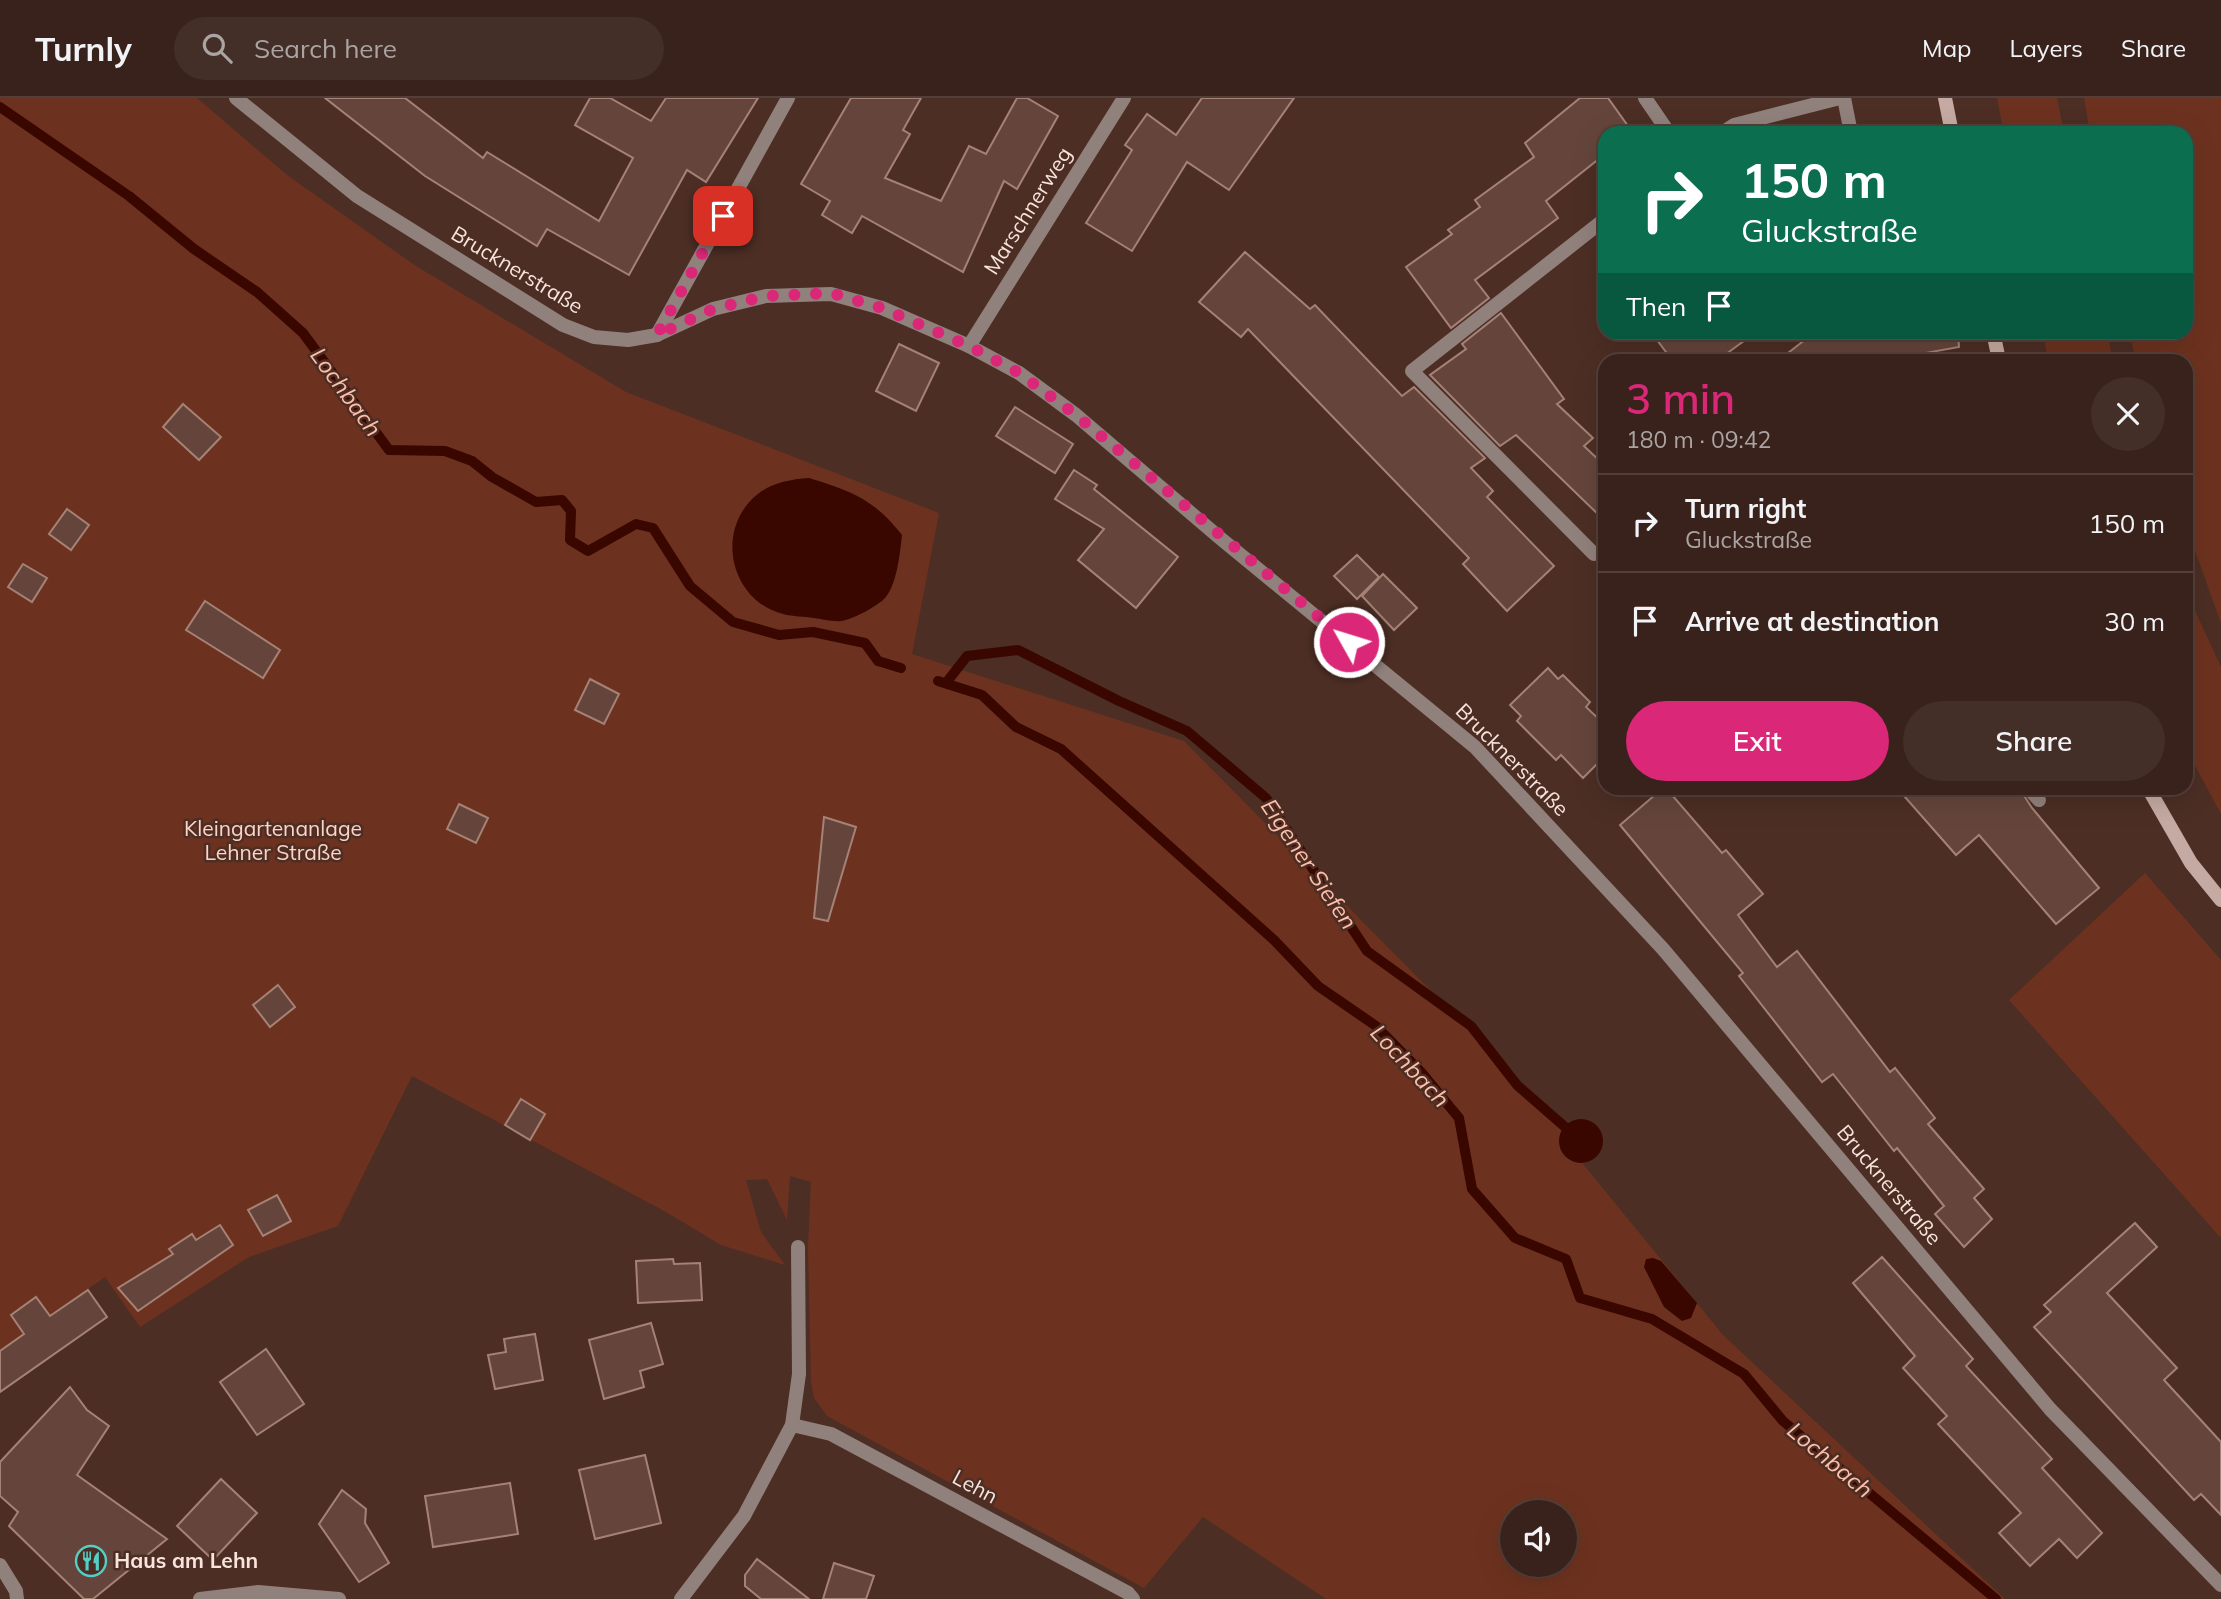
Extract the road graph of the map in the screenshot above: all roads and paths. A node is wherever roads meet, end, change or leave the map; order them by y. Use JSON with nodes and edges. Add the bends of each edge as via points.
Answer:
{"nodes":[{"id":1,"x":236,"y":98,"type":"edge"},
{"id":2,"x":788,"y":98,"type":"edge"},
{"id":3,"x":1124,"y":98,"type":"edge"},
{"id":4,"x":1645,"y":98,"type":"edge"},
{"id":5,"x":1842,"y":98,"type":"edge"},
{"id":6,"x":1945,"y":98,"type":"edge"},
{"id":7,"x":1664,"y":126,"type":"edge"},
{"id":8,"x":1732,"y":126,"type":"edge"},
{"id":9,"x":1849,"y":126,"type":"edge"},
{"id":10,"x":1951,"y":126,"type":"edge"},
{"id":11,"x":1598,"y":225,"type":"edge"},
{"id":12,"x":657,"y":335,"type":"junction"},
{"id":13,"x":969,"y":346,"type":"junction"},
{"id":14,"x":1594,"y":554,"type":"dead end"},
{"id":15,"x":2034,"y":795,"type":"edge"},
{"id":16,"x":2152,"y":795,"type":"edge"},
{"id":17,"x":2039,"y":800,"type":"dead end"},
{"id":18,"x":2221,"y":900,"type":"edge"},
{"id":19,"x":798,"y":1247,"type":"dead end"},
{"id":20,"x":792,"y":1425,"type":"junction"},
{"id":21,"x":0,"y":1565,"type":"edge"},
{"id":22,"x":2221,"y":1585,"type":"edge"},
{"id":23,"x":17,"y":1599,"type":"edge"},
{"id":24,"x":200,"y":1599,"type":"edge"},
{"id":25,"x":339,"y":1599,"type":"edge"},
{"id":26,"x":681,"y":1599,"type":"edge"},
{"id":27,"x":1133,"y":1599,"type":"edge"}],
"edges":[{"from":1,"to":12,"type":"street","name":"Brucknerstraße","via":[[358,196],[562,325],[594,337],[628,340]]},
{"from":2,"to":12,"type":"street"},
{"from":3,"to":13,"type":"street","name":"Marschnerweg"},
{"from":4,"to":7,"type":"street"},
{"from":5,"to":8,"type":"street"},
{"from":5,"to":9,"type":"street"},
{"from":6,"to":10,"type":"main road"},
{"from":11,"to":14,"type":"street","via":[[1412,371]]},
{"from":12,"to":13,"type":"street","name":"Brucknerstraße","via":[[713,309],[766,296],[831,293],[882,308]]},
{"from":13,"to":22,"type":"street","name":"Brucknerstraße","via":[[1019,373],[1076,415],[1475,747],[1663,949],[2050,1409]]},
{"from":15,"to":17,"type":"street"},
{"from":16,"to":18,"type":"main road","via":[[2191,863]]},
{"from":19,"to":20,"type":"street","via":[[799,1374]]},
{"from":20,"to":26,"type":"street","via":[[744,1516]]},
{"from":20,"to":27,"type":"street","name":"Lehn","via":[[831,1434]]},
{"from":21,"to":23,"type":"street"},
{"from":24,"to":25,"type":"street","via":[[258,1592]]}]}
